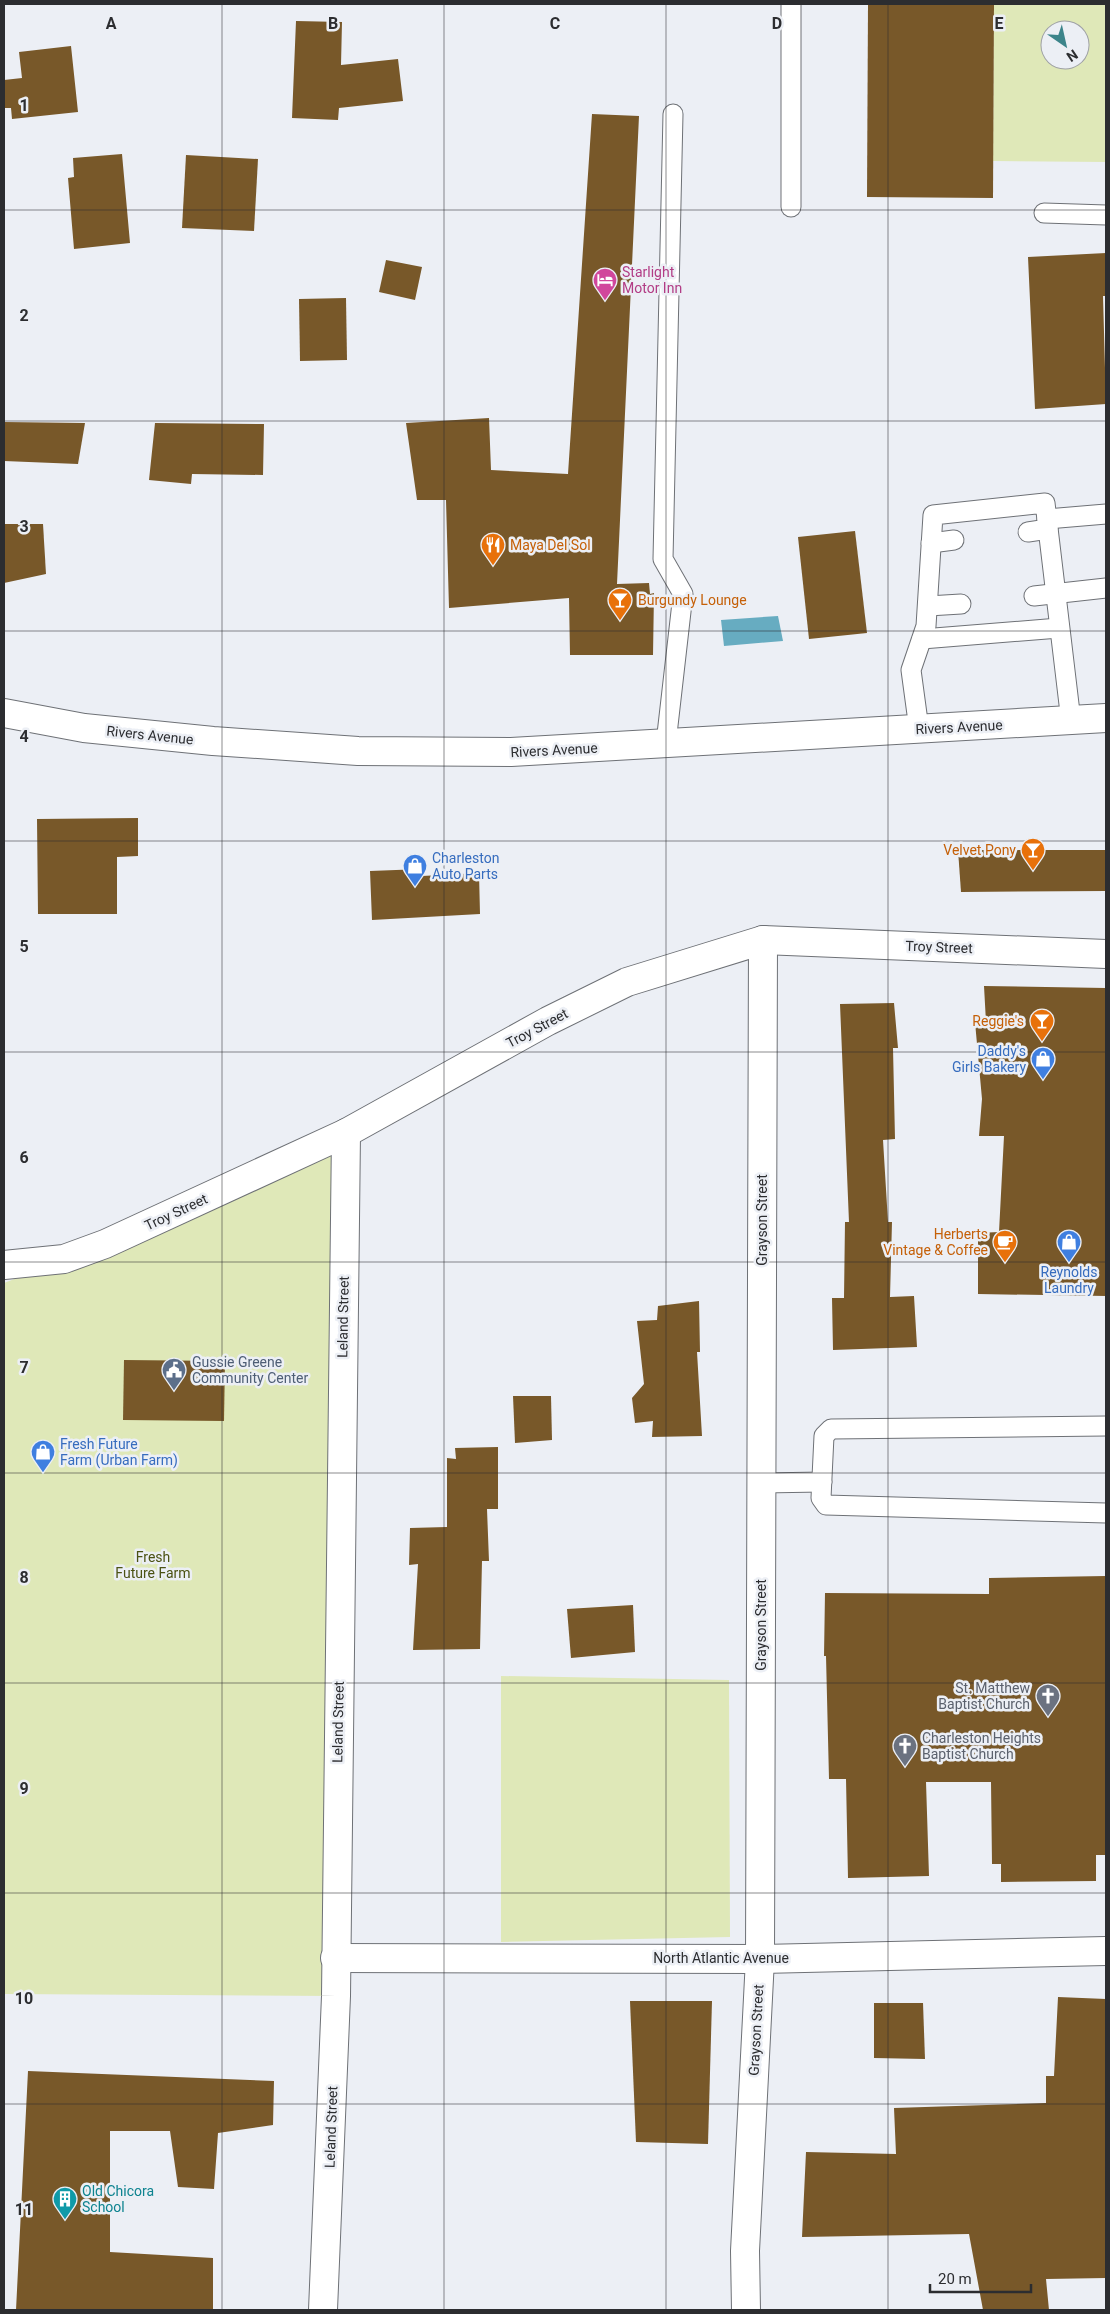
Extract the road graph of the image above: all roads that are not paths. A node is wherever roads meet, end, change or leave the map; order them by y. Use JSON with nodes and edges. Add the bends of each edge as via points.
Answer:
{"nodes":[{"id":1,"x":791,"y":4,"type":"edge"},
{"id":2,"x":673,"y":114,"type":"dead end"},
{"id":3,"x":791,"y":207,"type":"dead end"},
{"id":4,"x":1044,"y":213,"type":"dead end"},
{"id":5,"x":1106,"y":215,"type":"edge"},
{"id":6,"x":1106,"y":514,"type":"edge"},
{"id":7,"x":1047,"y":524,"type":"junction"},
{"id":8,"x":1028,"y":532,"type":"dead end"},
{"id":9,"x":954,"y":540,"type":"dead end"},
{"id":10,"x":932,"y":543,"type":"junction"},
{"id":11,"x":1106,"y":588,"type":"edge"},
{"id":12,"x":1055,"y":594,"type":"junction"},
{"id":13,"x":1034,"y":596,"type":"dead end"},
{"id":14,"x":961,"y":604,"type":"dead end"},
{"id":15,"x":928,"y":606,"type":"junction"},
{"id":16,"x":1059,"y":628,"type":"junction"},
{"id":17,"x":922,"y":639,"type":"junction"},
{"id":18,"x":4,"y":713,"type":"edge"},
{"id":19,"x":1106,"y":718,"type":"edge"},
{"id":20,"x":1071,"y":721,"type":"junction"},
{"id":21,"x":919,"y":729,"type":"junction"},
{"id":22,"x":666,"y":743,"type":"junction"},
{"id":23,"x":763,"y":940,"type":"junction"},
{"id":24,"x":1106,"y":954,"type":"edge"},
{"id":25,"x":346,"y":1133,"type":"junction"},
{"id":26,"x":4,"y":1265,"type":"edge"},
{"id":27,"x":1106,"y":1426,"type":"edge"},
{"id":28,"x":822,"y":1482,"type":"junction"},
{"id":29,"x":762,"y":1483,"type":"junction"},
{"id":30,"x":1106,"y":1512,"type":"edge"},
{"id":31,"x":1106,"y":1951,"type":"edge"},
{"id":32,"x":335,"y":1958,"type":"junction"},
{"id":33,"x":760,"y":1958,"type":"junction"},
{"id":34,"x":323,"y":2310,"type":"edge"},
{"id":35,"x":746,"y":2310,"type":"edge"}],
"edges":[{"from":1,"to":3,"type":"lane"},
{"from":2,"to":22,"type":"lane","via":[[663,559],[683,594]]},
{"from":4,"to":5,"type":"lane"},
{"from":6,"to":7,"type":"lane"},
{"from":7,"to":8,"type":"lane"},
{"from":7,"to":10,"type":"lane","via":[[1045,503],[934,514]]},
{"from":7,"to":12,"type":"lane"},
{"from":9,"to":10,"type":"lane"},
{"from":10,"to":15,"type":"lane"},
{"from":11,"to":12,"type":"lane"},
{"from":12,"to":13,"type":"lane"},
{"from":12,"to":16,"type":"lane"},
{"from":14,"to":15,"type":"lane"},
{"from":15,"to":17,"type":"lane"},
{"from":16,"to":17,"type":"lane"},
{"from":16,"to":20,"type":"lane"},
{"from":17,"to":21,"type":"lane","via":[[911,670]]},
{"from":18,"to":22,"type":"street","name":"Rivers Avenue","via":[[84,728],[358,751],[511,752]]},
{"from":19,"to":20,"type":"street","name":"Rivers Avenue"},
{"from":20,"to":21,"type":"street","name":"Rivers Avenue"},
{"from":21,"to":22,"type":"street","name":"Rivers Avenue"},
{"from":23,"to":24,"type":"street","name":"Troy Street"},
{"from":23,"to":25,"type":"street","name":"Troy Street","via":[[626,982],[548,1021]]},
{"from":23,"to":29,"type":"street","name":"Grayson Street"},
{"from":25,"to":26,"type":"street","name":"Troy Street","via":[[105,1244],[64,1259]]},
{"from":25,"to":32,"type":"street","name":"Leland Street"},
{"from":27,"to":28,"type":"lane","via":[[831,1429],[824,1436]]},
{"from":28,"to":29,"type":"lane"},
{"from":28,"to":30,"type":"lane","via":[[821,1498],[826,1505]]},
{"from":29,"to":33,"type":"street","name":"Grayson Street"},
{"from":31,"to":33,"type":"street","name":"North Atlantic Avenue"},
{"from":32,"to":33,"type":"street","name":"North Atlantic Avenue"},
{"from":32,"to":34,"type":"street","name":"Leland Street"},
{"from":33,"to":35,"type":"street","name":"Grayson Street","via":[[745,2251]]}]}
